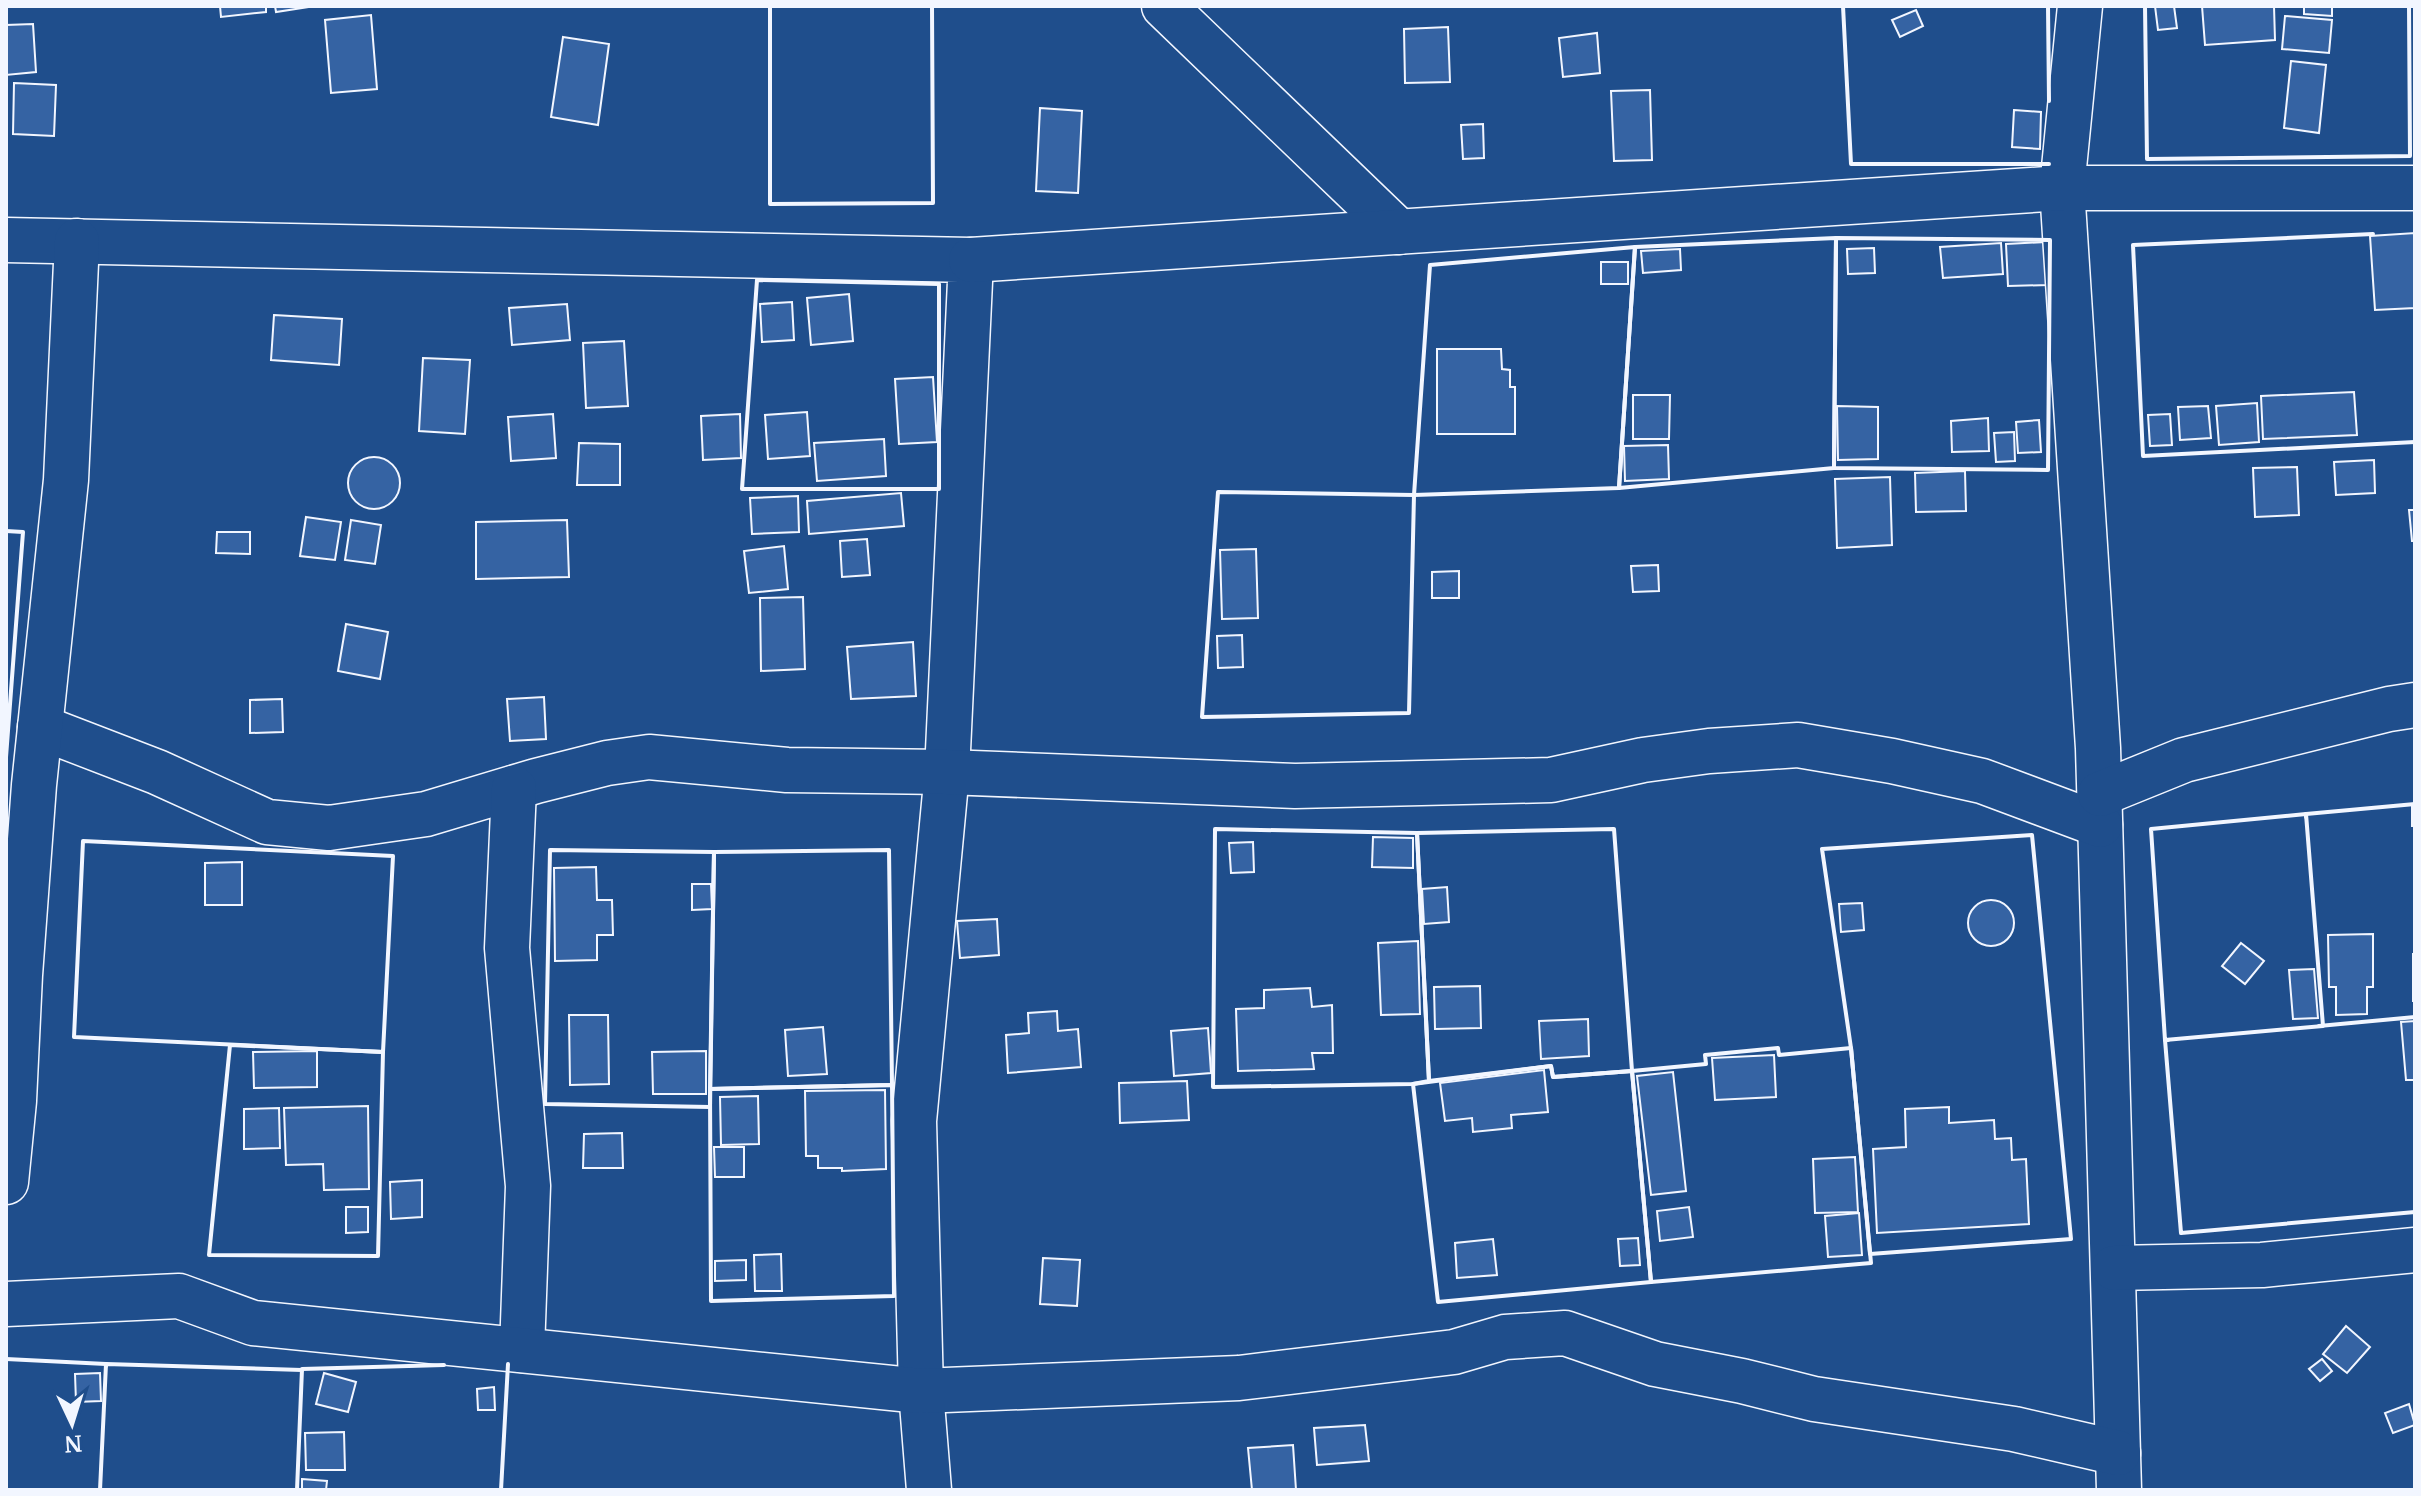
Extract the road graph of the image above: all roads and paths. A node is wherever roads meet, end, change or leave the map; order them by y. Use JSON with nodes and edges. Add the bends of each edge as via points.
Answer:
{"nodes":[{"id":1,"x":1164,"y":6,"type":"edge"},
{"id":2,"x":2080,"y":6,"type":"edge"},
{"id":3,"x":2062,"y":188,"type":"junction"},
{"id":4,"x":2415,"y":188,"type":"edge"},
{"id":5,"x":1399,"y":232,"type":"junction"},
{"id":6,"x":6,"y":240,"type":"edge"},
{"id":7,"x":77,"y":241,"type":"junction"},
{"id":8,"x":971,"y":260,"type":"junction"},
{"id":9,"x":2415,"y":705,"type":"edge"},
{"id":10,"x":40,"y":727,"type":"junction"},
{"id":11,"x":947,"y":772,"type":"junction"},
{"id":12,"x":514,"y":788,"type":"junction"},
{"id":13,"x":2100,"y":810,"type":"junction"},
{"id":14,"x":6,"y":1182,"type":"edge"},
{"id":15,"x":2415,"y":1250,"type":"edge"},
{"id":16,"x":2114,"y":1268,"type":"junction"},
{"id":17,"x":6,"y":1304,"type":"edge"},
{"id":18,"x":522,"y":1350,"type":"junction"},
{"id":19,"x":921,"y":1391,"type":"junction"},
{"id":20,"x":2119,"y":1472,"type":"edge"},
{"id":21,"x":929,"y":1490,"type":"edge"}],
"edges":[{"from":1,"to":5,"type":"street"},
{"from":2,"to":3,"type":"street"},
{"from":3,"to":4,"type":"street"},
{"from":3,"to":5,"type":"street"},
{"from":3,"to":13,"type":"street"},
{"from":5,"to":8,"type":"street"},
{"from":6,"to":7,"type":"street"},
{"from":7,"to":8,"type":"street"},
{"from":7,"to":10,"type":"street","via":[[66,480]]},
{"from":8,"to":11,"type":"street"},
{"from":9,"to":13,"type":"street","via":[[2184,760]]},
{"from":10,"to":12,"type":"street","via":[[267,822],[329,828],[426,814]]},
{"from":10,"to":14,"type":"street"},
{"from":11,"to":12,"type":"street","via":[[787,770],[649,757]]},
{"from":11,"to":13,"type":"street","via":[[1295,786],[1551,780],[1643,760],[1798,745],[1892,761]]},
{"from":11,"to":19,"type":"street","via":[[914,1121]]},
{"from":12,"to":18,"type":"street","via":[[507,948],[528,1186]]},
{"from":13,"to":16,"type":"street"},
{"from":15,"to":16,"type":"street","via":[[2262,1265]]},
{"from":16,"to":20,"type":"street"},
{"from":17,"to":18,"type":"street","via":[[179,1296],[253,1323]]},
{"from":18,"to":19,"type":"street"},
{"from":19,"to":20,"type":"street","via":[[1239,1378],[1454,1352],[1505,1337],[1565,1333],[1655,1364],[1814,1399],[2014,1429]]},
{"from":19,"to":21,"type":"street"}]}
